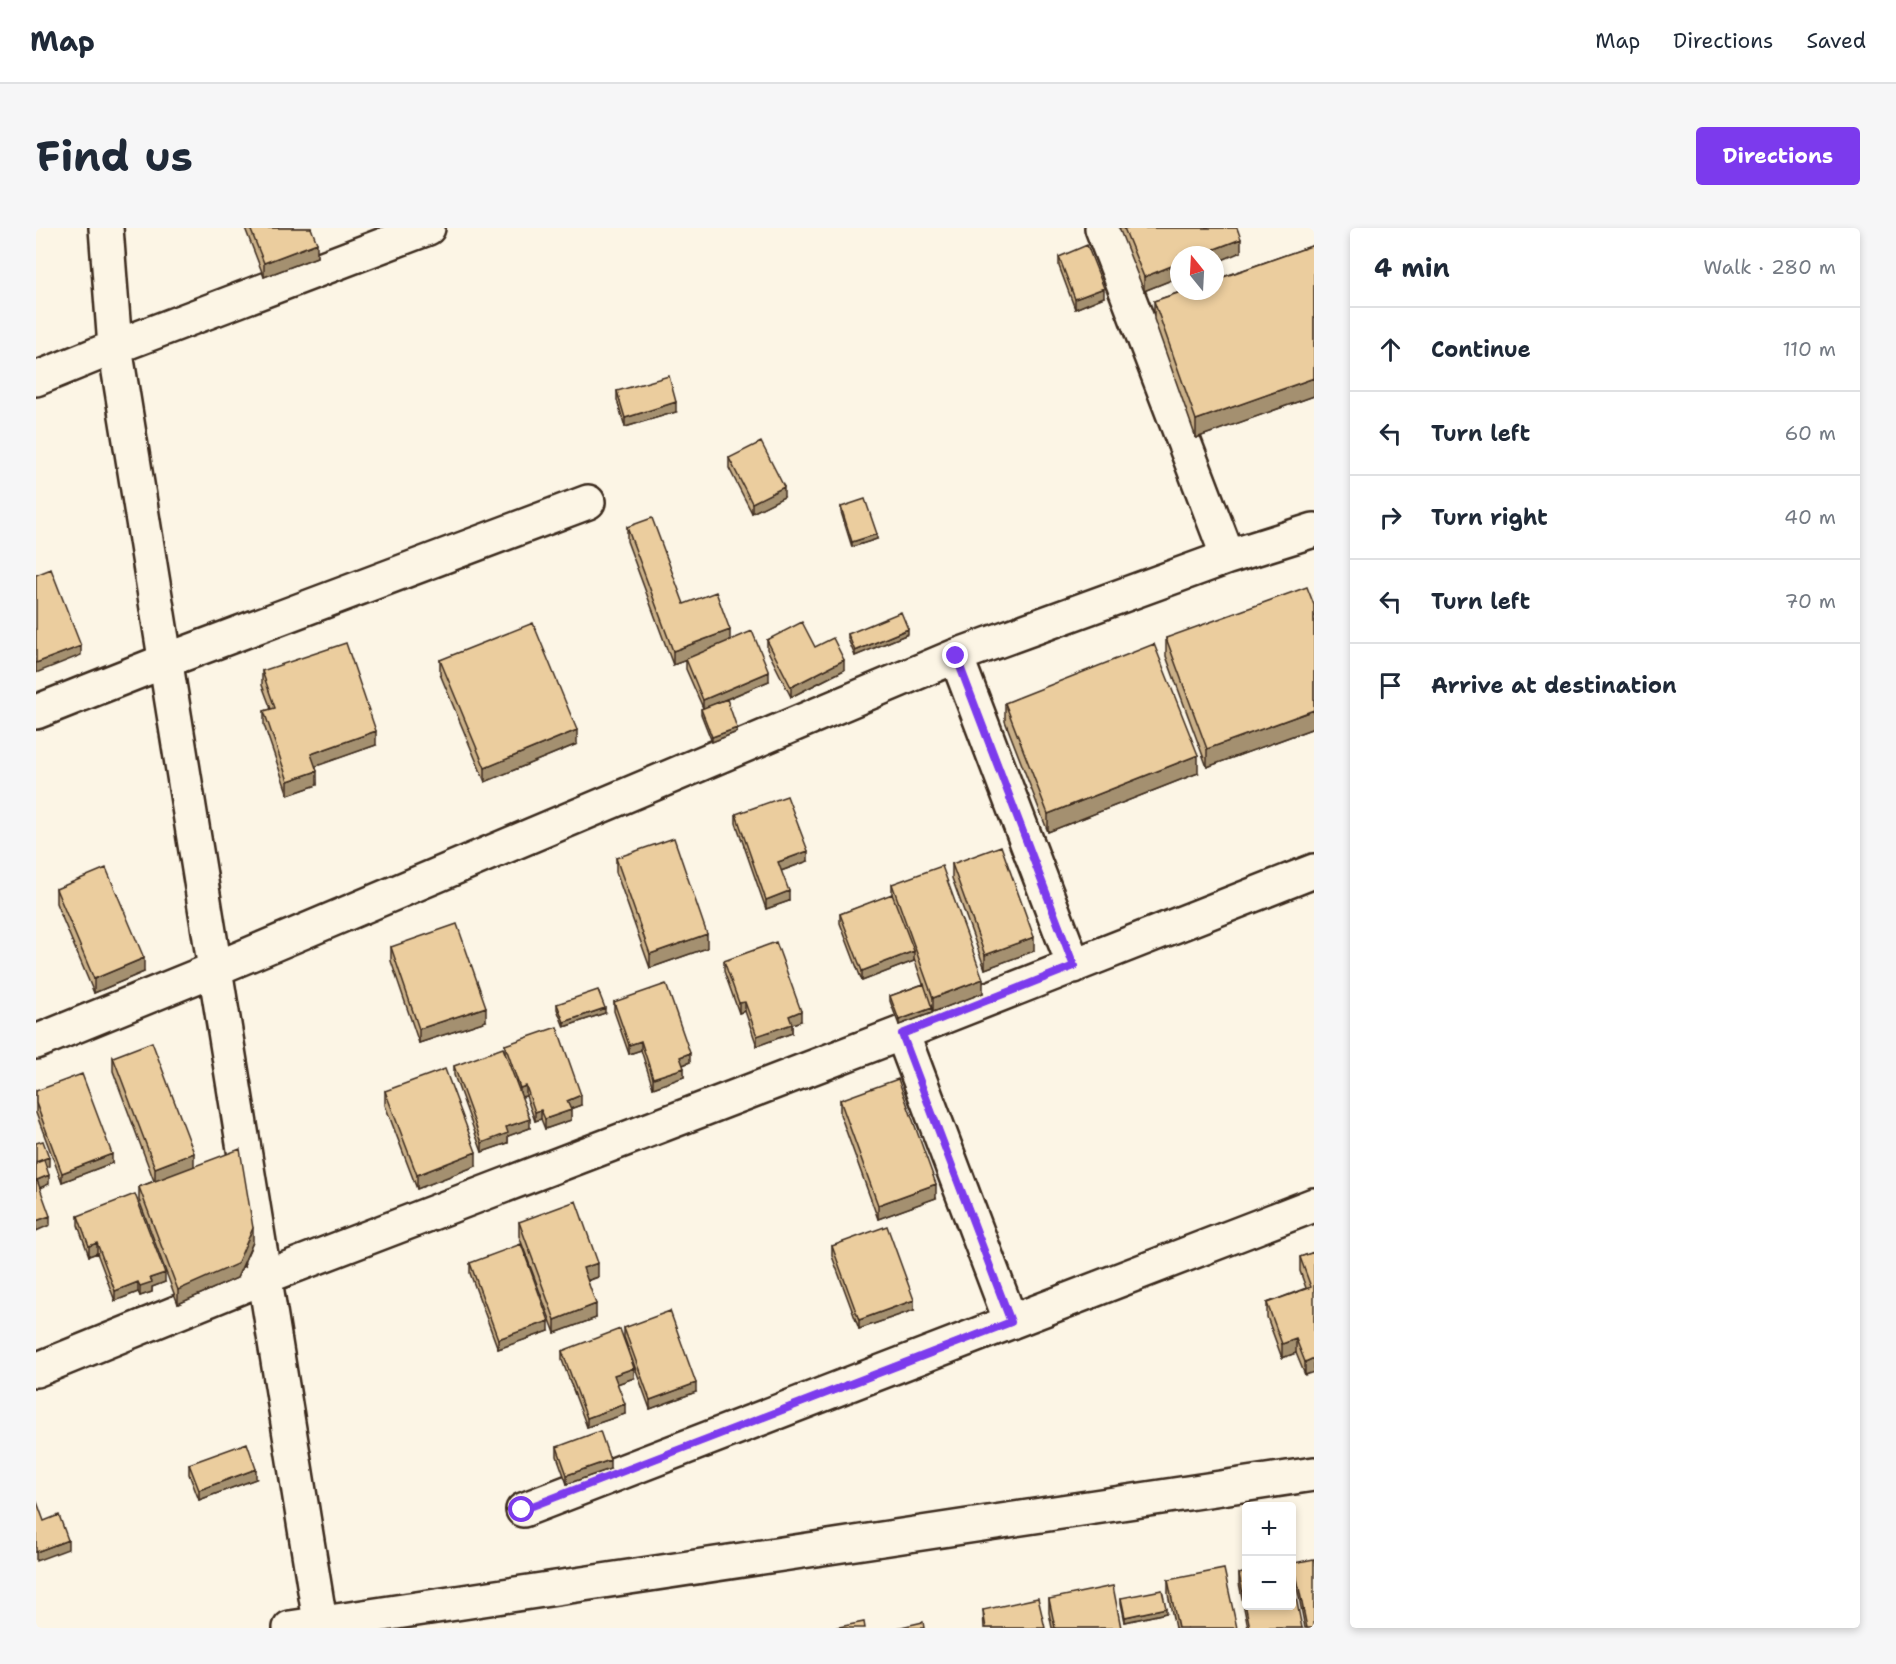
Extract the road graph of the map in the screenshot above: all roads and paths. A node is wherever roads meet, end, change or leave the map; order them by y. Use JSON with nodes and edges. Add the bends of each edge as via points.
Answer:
{"nodes":[{"id":1,"x":106,"y":228,"type":"edge"},
{"id":2,"x":428,"y":228,"type":"edge"},
{"id":3,"x":1102,"y":228,"type":"edge"},
{"id":4,"x":115,"y":347,"type":"junction"},
{"id":5,"x":36,"y":379,"type":"edge"},
{"id":6,"x":588,"y":502,"type":"dead end"},
{"id":7,"x":1314,"y":530,"type":"edge"},
{"id":8,"x":1228,"y":557,"type":"junction"},
{"id":9,"x":956,"y":656,"type":"junction"},
{"id":10,"x":165,"y":661,"type":"junction"},
{"id":11,"x":36,"y":712,"type":"edge"},
{"id":12,"x":1314,"y":872,"type":"edge"},
{"id":13,"x":1074,"y":966,"type":"junction"},
{"id":14,"x":215,"y":969,"type":"junction"},
{"id":15,"x":902,"y":1034,"type":"junction"},
{"id":16,"x":36,"y":1042,"type":"edge"},
{"id":17,"x":1314,"y":1205,"type":"edge"},
{"id":18,"x":265,"y":1277,"type":"junction"},
{"id":19,"x":1011,"y":1322,"type":"junction"},
{"id":20,"x":36,"y":1370,"type":"edge"},
{"id":21,"x":1314,"y":1474,"type":"edge"},
{"id":22,"x":522,"y":1510,"type":"dead end"},
{"id":23,"x":310,"y":1626,"type":"edge"}],
"edges":[{"from":1,"to":4,"type":"street"},
{"from":2,"to":4,"type":"street"},
{"from":3,"to":8,"type":"street"},
{"from":4,"to":5,"type":"street"},
{"from":4,"to":10,"type":"street"},
{"from":6,"to":10,"type":"street"},
{"from":7,"to":8,"type":"street"},
{"from":8,"to":9,"type":"street"},
{"from":9,"to":13,"type":"street"},
{"from":9,"to":14,"type":"street"},
{"from":10,"to":11,"type":"street"},
{"from":10,"to":14,"type":"street"},
{"from":12,"to":13,"type":"street"},
{"from":13,"to":15,"type":"street"},
{"from":14,"to":16,"type":"street"},
{"from":14,"to":18,"type":"street"},
{"from":15,"to":18,"type":"street"},
{"from":15,"to":19,"type":"street"},
{"from":17,"to":19,"type":"street"},
{"from":18,"to":20,"type":"street"},
{"from":18,"to":23,"type":"street"},
{"from":19,"to":22,"type":"street"},
{"from":21,"to":23,"type":"street"}]}
